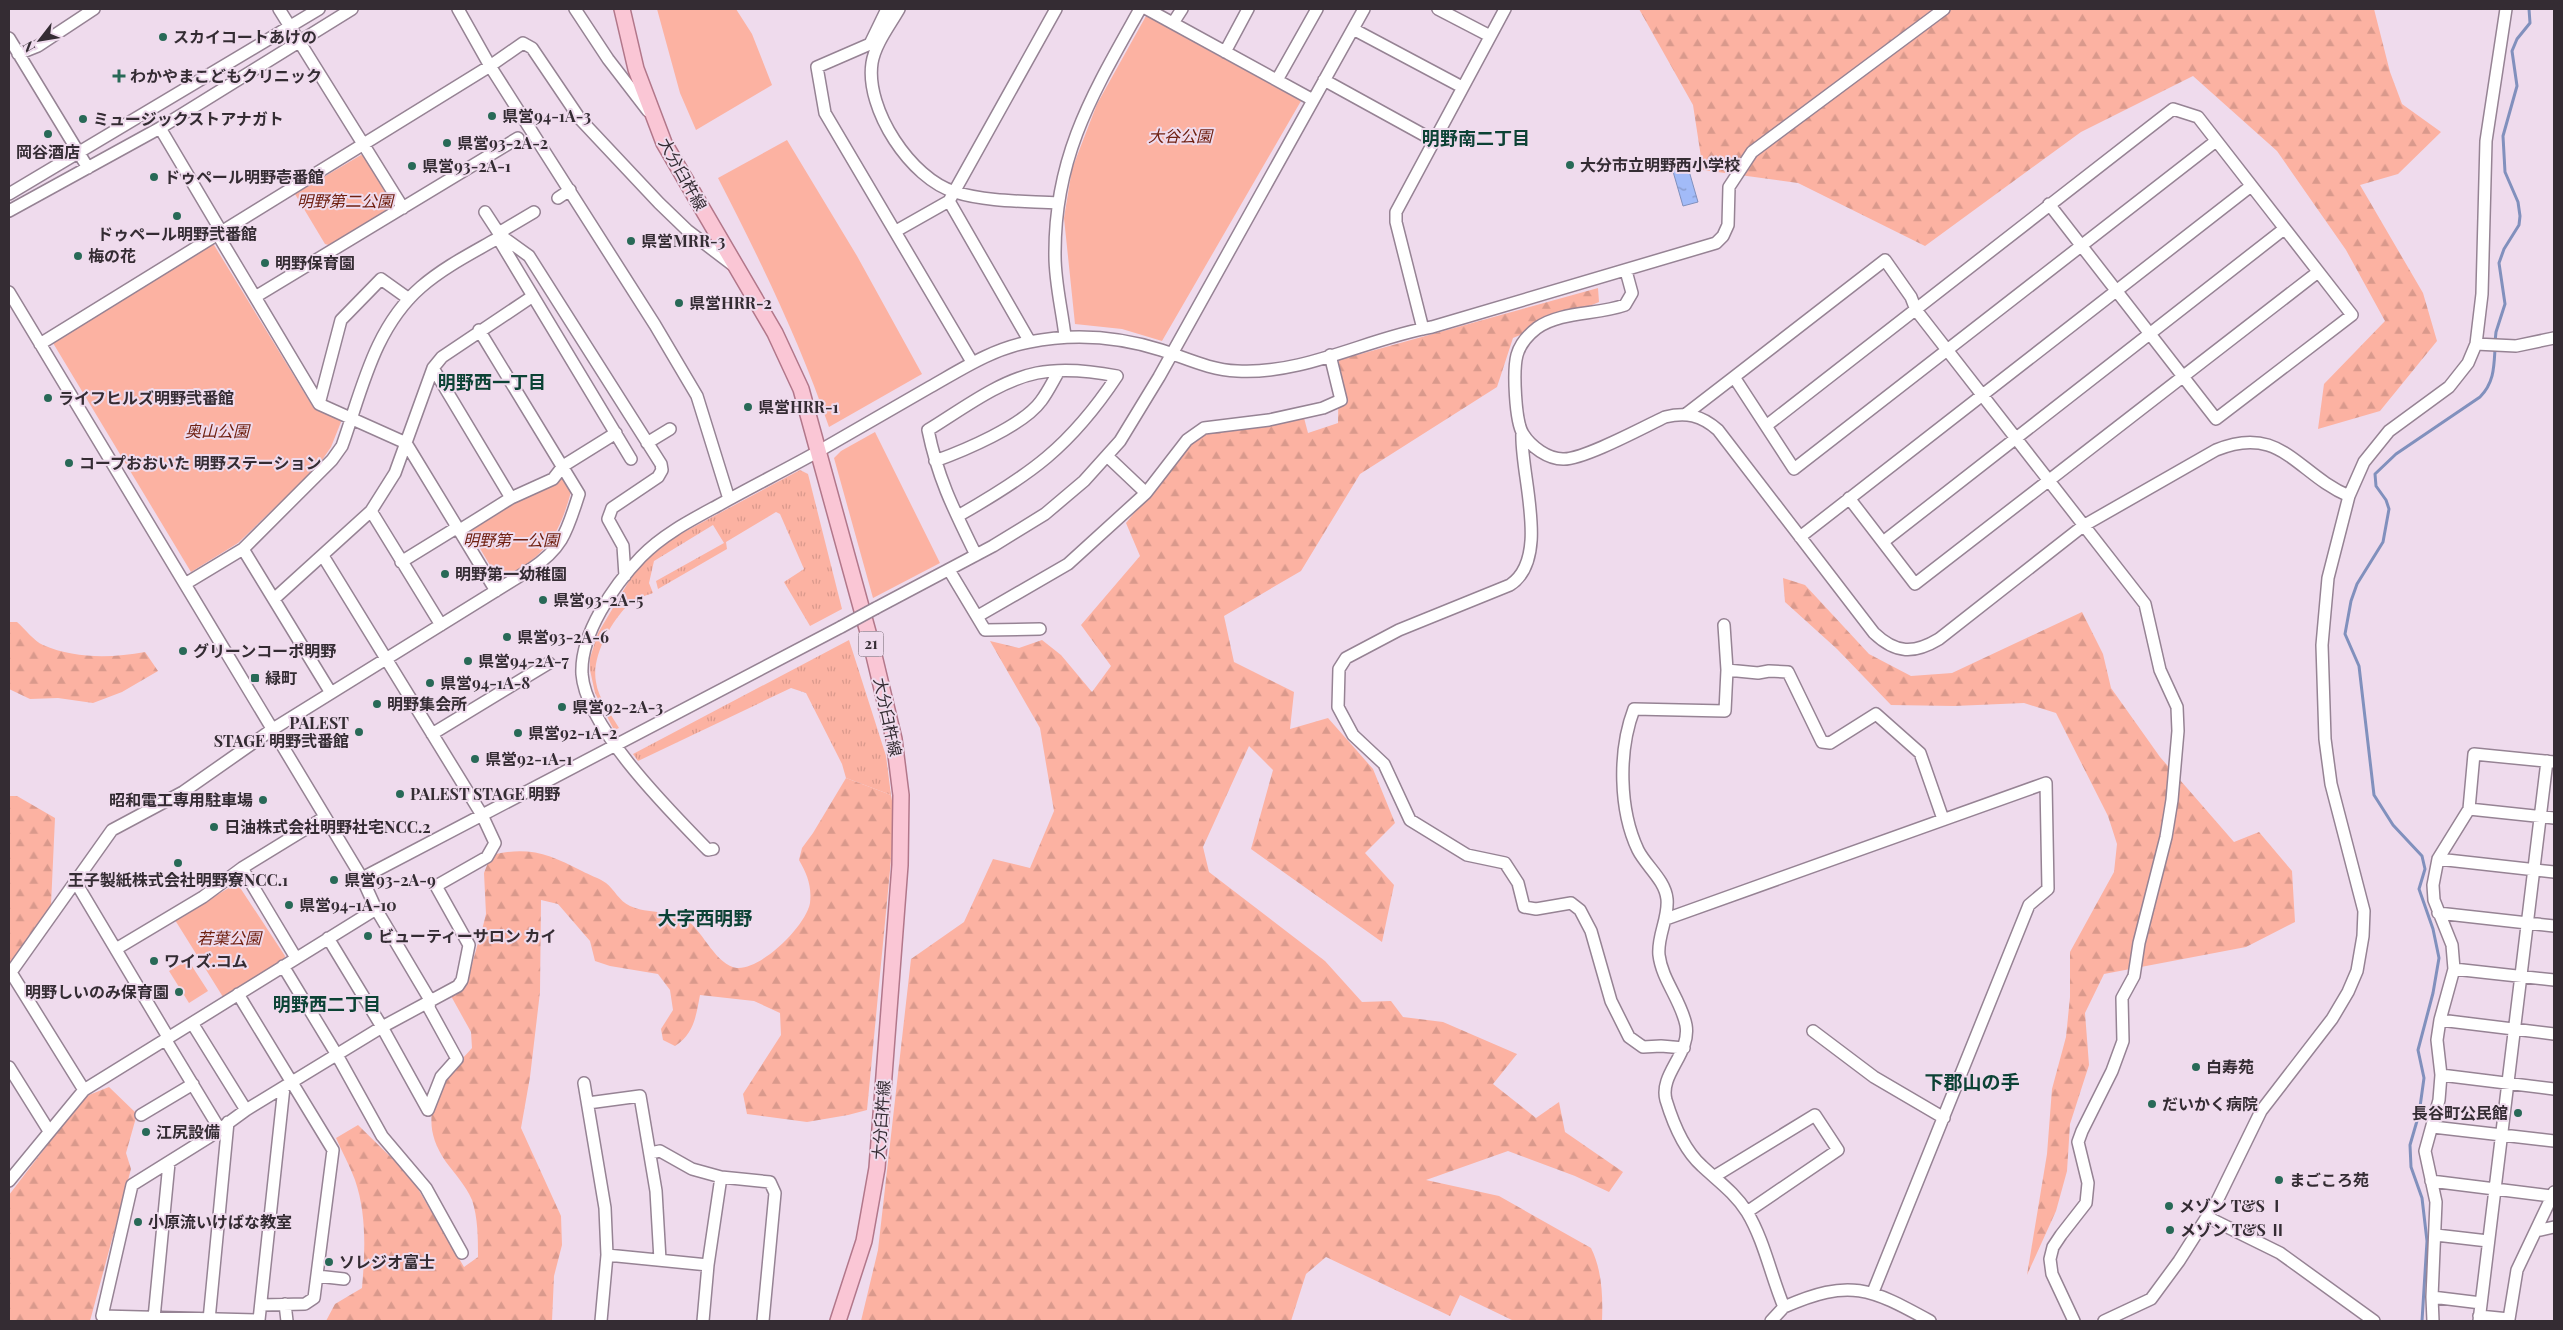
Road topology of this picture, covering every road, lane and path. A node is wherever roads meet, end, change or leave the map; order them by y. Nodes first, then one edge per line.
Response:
1 (94, 9) edge
2 (279, 9) edge
3 (318, 9) edge
4 (352, 9) edge
5 (458, 9) edge
6 (575, 9) edge
7 (622, 9) edge
8 (887, 9) edge
9 (899, 9) edge
10 (1056, 9) edge
11 (1140, 9) edge
12 (1147, 9) edge
13 (1182, 9) edge
14 (1248, 9) edge
15 (1317, 9) edge
16 (1364, 9) edge
17 (1438, 9) edge
18 (1505, 9) edge
19 (1944, 9) edge
20 (2506, 9) edge
21 (1174, 23) junction
22 (289, 26) junction
23 (1353, 28) junction
24 (1490, 36) junction
25 (9, 38) edge
26 (299, 42) junction
27 (873, 46) junction
28 (1225, 52) junction
29 (18, 54) junction
30 (490, 66) junction
31 (1277, 80) junction
32 (1324, 80) junction
33 (1462, 87) junction
34 (1313, 100) junction
35 (652, 115) junction
36 (160, 128) junction
37 (518, 138) dead end
38 (1433, 140) junction
39 (2216, 141) junction
40 (365, 144) junction
41 (78, 152) junction
42 (88, 168) junction
43 (2251, 186) junction
44 (570, 190) junction
45 (9, 194) edge
46 (952, 197) junction
47 (558, 198) dead end
48 (1058, 203) junction
49 (2049, 204) junction
50 (402, 208) junction
51 (9, 211) edge
52 (485, 212) dead end
53 (534, 212) dead end
54 (2284, 229) junction
55 (221, 231) junction
56 (896, 231) junction
57 (499, 236) junction
58 (2082, 246) junction
59 (738, 270) junction
60 (1626, 271) junction
61 (2318, 272) junction
62 (2117, 291) junction
63 (9, 292) edge
64 (533, 296) junction
65 (255, 297) junction
66 (409, 299) junction
67 (1916, 310) junction
68 (1422, 329) junction
69 (479, 330) junction
70 (2150, 334) junction
71 (1065, 336) junction
72 (2554, 338) edge
73 (1030, 342) junction
74 (40, 344) junction
75 (2480, 345) junction
76 (1948, 351) junction
77 (1171, 353) junction
78 (1330, 355) junction
79 (972, 362) junction
80 (433, 368) junction
81 (1059, 371) junction
82 (2183, 376) junction
83 (1734, 377) junction
84 (1983, 395) junction
85 (319, 404) junction
86 (1686, 414) junction
87 (351, 418) junction
88 (1766, 426) junction
89 (670, 429) dead end
90 (616, 433) junction
91 (1522, 433) junction
92 (2017, 438) junction
93 (406, 443) junction
94 (647, 443) junction
95 (818, 451) junction
96 (1107, 456) junction
97 (632, 459) dead end
98 (935, 462) junction
99 (563, 466) junction
100 (2050, 480) junction
101 (1146, 493) junction
102 (2349, 496) junction
103 (511, 498) junction
104 (1849, 498) junction
105 (729, 499) junction
106 (371, 511) junction
107 (958, 516) junction
108 (2084, 526) junction
109 (459, 529) junction
110 (1800, 537) junction
111 (1883, 542) junction
112 (243, 549) junction
113 (976, 555) junction
114 (323, 556) junction
115 (401, 562) junction
116 (949, 570) junction
117 (625, 576) junction
118 (185, 584) junction
119 (496, 591) junction
120 (274, 599) junction
121 (978, 616) junction
122 (441, 625) junction
123 (1724, 625) dead end
124 (1040, 628) dead end
125 (387, 660) junction
126 (549, 663) dead end
127 (1727, 670) junction
128 (331, 693) junction
129 (273, 729) junction
130 (432, 734) junction
131 (614, 746) junction
132 (2550, 762) edge
133 (2470, 809) junction
134 (482, 815) junction
135 (326, 817) junction
136 (2540, 817) junction
137 (2554, 818) edge
138 (1943, 820) junction
139 (713, 849) dead end
140 (2438, 860) junction
141 (242, 868) junction
142 (2533, 870) junction
143 (2554, 872) edge
144 (362, 878) junction
145 (75, 881) junction
146 (376, 908) junction
147 (2438, 912) junction
148 (1666, 919) junction
149 (2527, 923) junction
150 (2554, 926) edge
151 (328, 938) junction
152 (116, 948) junction
153 (296, 958) junction
154 (282, 966) junction
155 (2454, 969) junction
156 (9, 973) edge
157 (2520, 976) junction
158 (2554, 980) edge
159 (238, 994) junction
160 (430, 1000) junction
161 (2440, 1020) junction
162 (192, 1023) junction
163 (382, 1027) junction
164 (2514, 1029) junction
165 (1813, 1031) dead end
166 (2554, 1034) edge
167 (168, 1037) junction
168 (1684, 1048) junction
169 (337, 1055) junction
170 (9, 1067) edge
171 (2441, 1075) junction
172 (584, 1082) dead end
173 (2508, 1083) junction
174 (193, 1084) junction
175 (288, 1085) junction
176 (2554, 1089) edge
177 (84, 1090) junction
178 (588, 1103) junction
179 (246, 1110) junction
180 (141, 1115) dead end
181 (1944, 1118) junction
182 (223, 1125) junction
183 (2433, 1127) junction
184 (49, 1131) junction
185 (2501, 1135) junction
186 (2554, 1141) edge
187 (650, 1153) junction
188 (168, 1163) junction
189 (10, 1175) edge
190 (1715, 1176) junction
191 (721, 1177) junction
192 (2430, 1181) junction
193 (2495, 1189) junction
194 (2553, 1194) edge
195 (1747, 1212) junction
196 (2207, 1217) junction
197 (2554, 1227) edge
198 (2536, 1231) junction
199 (2436, 1235) junction
200 (2488, 1241) junction
201 (462, 1253) dead end
202 (607, 1255) junction
203 (660, 1260) junction
204 (708, 1265) junction
205 (317, 1276) junction
206 (344, 1279) dead end
207 (1873, 1292) junction
208 (2432, 1297) junction
209 (2481, 1303) junction
210 (285, 1304) junction
211 (261, 1305) junction
212 (1784, 1307) junction
213 (2359, 1317) edge
214 (154, 1318) junction
215 (2479, 1319) edge
216 (209, 1320) junction
217 (287, 1321) edge
218 (602, 1321) edge
219 (608, 1321) edge
220 (703, 1321) edge
221 (763, 1321) edge
222 (838, 1321) edge
223 (1771, 1321) edge
224 (1930, 1321) edge
225 (2074, 1321) edge
226 (2104, 1321) edge
227 (2374, 1321) edge
228 (2434, 1321) edge

1 - 29 street
2 - 22 street
3 - 22 street
4 - 26 street
5 - 30 street
6 - 35 street
7 - 35 main road, 大分臼杵線 / 21
8 - 27 street
9 - 27 street
10 - 46 street
11 - 48 street
12 - 21 street
13 - 21 street
14 - 28 street
15 - 31 street
16 - 23 street
17 - 24 street
18 - 24 street
19 - 60 street
20 - 75 street
21 - 28 street
22 - 26 street
22 - 41 street
23 - 32 street
23 - 33 street
24 - 33 street
25 - 29 street
26 - 36 street
26 - 40 street
27 - 46 street
27 - 56 street
28 - 31 street
29 - 41 street
30 - 40 street
30 - 44 street
30 - 59 street
31 - 34 street
32 - 34 street
32 - 38 street
33 - 38 street
34 - 77 street
35 - 59 main road, 大分臼杵線 / 21
36 - 42 street
36 - 55 street
37 - 50 street
38 - 68 street
39 - 43 street
39 - 49 street
39 - 58 street
40 - 50 street
40 - 55 street
41 - 42 street
41 - 45 street
42 - 51 street
43 - 54 street
43 - 62 street
44 - 47 street
44 - 105 street
46 - 48 street
46 - 56 street
46 - 73 street
48 - 71 street
49 - 58 street
49 - 67 street
50 - 65 street
52 - 57 street
53 - 57 street
54 - 61 street
54 - 70 street
55 - 65 street
55 - 74 street
56 - 79 street
57 - 64 street
57 - 66 street
57 - 94 street
58 - 62 street
58 - 76 street
59 - 95 main road, 大分臼杵線 / 21
60 - 68 street
60 - 91 street
61 - 82 street
61 - 82 street
62 - 70 street
62 - 84 street
63 - 74 street
64 - 69 street
64 - 90 street
65 - 85 street
66 - 85 street
66 - 87 street
67 - 76 street
67 - 83 street
67 - 88 street
68 - 78 street
69 - 80 street
69 - 99 street
70 - 82 street
70 - 92 street
71 - 73 street
71 - 77 street
72 - 75 street
73 - 79 street
74 - 118 street
75 - 102 street
76 - 84 street
76 - 88 street
77 - 78 street
77 - 96 street
78 - 101 street
79 - 95 street
80 - 93 street
80 - 103 street
81 - 98 street
81 - 98 street
81 - 107 street
82 - 100 street
83 - 86 street
83 - 88 street
84 - 92 street
84 - 104 street
85 - 87 street
86 - 91 street
86 - 110 street
87 - 93 street
87 - 112 street
89 - 94 street
90 - 97 street
90 - 99 street
91 - 168 street
92 - 100 street
92 - 111 street
93 - 106 street
93 - 109 street
94 - 117 street
95 - 105 street
95 - 222 main road, 大分臼杵線 / 21
96 - 101 street
96 - 113 street
98 - 107 street
99 - 103 street
99 - 119 street
100 - 108 street
100 - 111 street
101 - 121 street
102 - 108 street
102 - 196 street
103 - 109 street
104 - 110 street
104 - 111 street
105 - 117 street
106 - 114 street
106 - 115 street
107 - 113 street
108 - 110 street
108 - 225 street
109 - 115 street
109 - 119 street
112 - 118 street
112 - 120 street
113 - 116 street
114 - 120 street
114 - 125 street
115 - 122 street
116 - 121 street
116 - 131 street, bridge
117 - 131 street
118 - 129 street
119 - 122 street
120 - 128 street
121 - 124 street
122 - 125 street
123 - 127 street
125 - 128 street
125 - 130 street
126 - 130 street
127 - 138 street
127 - 148 street
128 - 129 street
129 - 135 street
129 - 145 street
130 - 134 street
131 - 134 street
131 - 139 street
132 - 133 street
132 - 136 street
133 - 136 street
133 - 140 street
134 - 144 street
134 - 160 street
135 - 141 street
135 - 144 street
136 - 137 street
136 - 142 street
138 - 148 street
138 - 181 street
140 - 142 street
140 - 147 street
141 - 152 street
141 - 153 street
142 - 143 street
142 - 149 street
144 - 146 street
145 - 152 street
145 - 156 street
146 - 151 street
146 - 160 street
147 - 149 street
147 - 155 street
148 - 168 street
149 - 150 street
149 - 157 street
151 - 153 street
151 - 163 street
152 - 167 street
153 - 154 street
154 - 159 street
154 - 169 street
155 - 157 street
155 - 161 street
156 - 177 street
157 - 158 street
157 - 164 street
159 - 162 street
159 - 175 street
160 - 163 street
160 - 163 street
161 - 164 street
161 - 171 street
162 - 167 street
162 - 179 street
163 - 169 street
164 - 166 street
164 - 173 street
165 - 181 street
167 - 174 street
167 - 177 street
168 - 190 street
169 - 175 street
169 - 201 street
170 - 184 street
171 - 173 street
171 - 183 street
172 - 178 street
173 - 176 street
173 - 185 street
174 - 180 street
174 - 182 street
175 - 179 street
175 - 205 street
175 - 211 street
177 - 184 street
178 - 187 street
178 - 202 street
179 - 182 street
181 - 207 street
182 - 188 street
182 - 216 street
183 - 185 street
183 - 192 street
184 - 189 street
185 - 186 street
185 - 193 street
187 - 191 street
187 - 203 street
188 - 214 street
188 - 214 street
190 - 195 street
190 - 195 street
191 - 204 street
191 - 221 street
192 - 193 street
192 - 199 street
193 - 194 street
193 - 200 street
194 - 198 street
195 - 212 street
196 - 213 street
196 - 226 street
197 - 198 street
198 - 215 street
199 - 200 street
199 - 208 street
200 - 209 street
202 - 203 street
202 - 218 street
203 - 204 street
204 - 220 street
205 - 206 street
205 - 210 street
207 - 212 street
207 - 224 street
208 - 209 street
208 - 228 street
209 - 215 street
210 - 211 street
210 - 217 street
211 - 216 street
212 - 223 street
213 - 227 street
214 - 216 street
218 - 219 street

